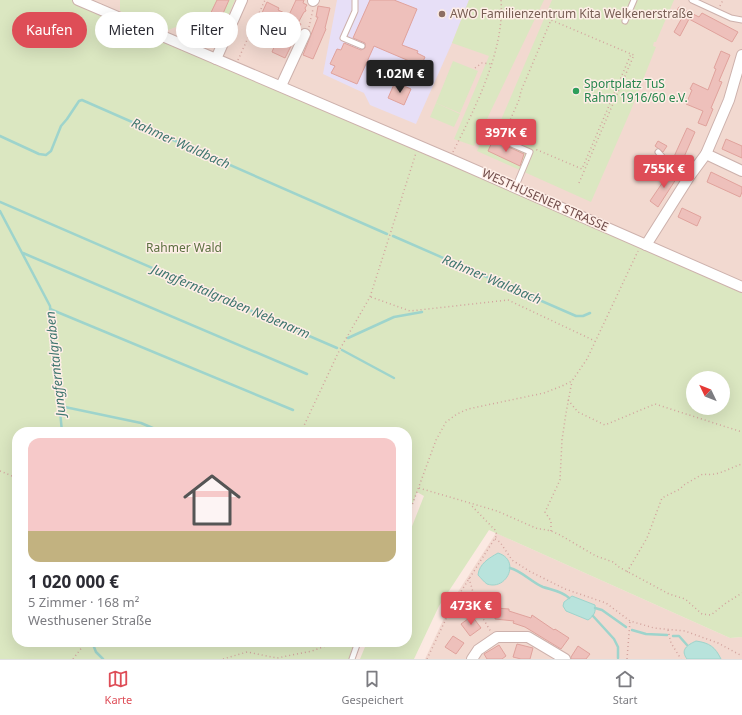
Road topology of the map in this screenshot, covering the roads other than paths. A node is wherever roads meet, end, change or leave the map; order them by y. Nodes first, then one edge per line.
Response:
1 (78, 0) edge
2 (242, 0) edge
3 (355, 0) edge
4 (634, 0) edge
5 (692, 0) edge
6 (742, 20) edge
7 (625, 21) dead end
8 (305, 34) road end
9 (362, 46) dead end
10 (742, 55) edge
11 (216, 59) junction
12 (281, 86) junction
13 (502, 140) road end
14 (658, 152) dead end
15 (706, 154) junction
16 (742, 171) edge
17 (689, 177) junction
18 (515, 188) junction
19 (646, 244) junction
20 (742, 288) edge
21 (356, 647) edge
22 (352, 659) edge
23 (472, 659) edge
24 (565, 659) edge

1 - 11 street, WESTHUSENER STRASSE
2 - 11 street
3 - 9 lane
4 - 7 lane
5 - 6 lane
8 - 12 street
10 - 15 street
11 - 12 street, WESTHUSENER STRASSE
12 - 18 street, WESTHUSENER STRASSE
13 - 18 lane
14 - 17 lane
15 - 16 street
15 - 17 street
17 - 19 street
18 - 19 street, WESTHUSENER STRASSE
19 - 20 street, WESTHUSENER STRASSE
21 - 22 lane
23 - 24 street

